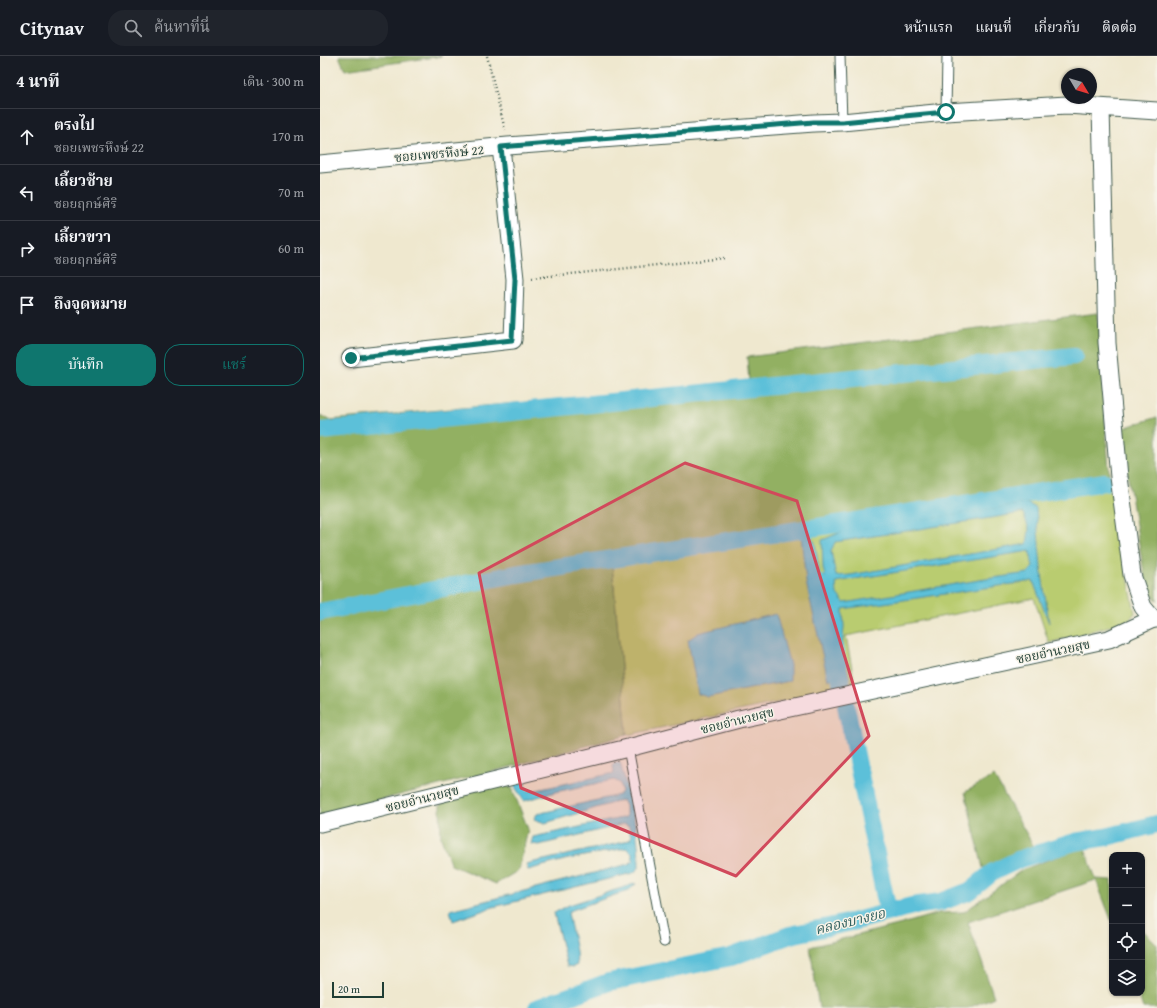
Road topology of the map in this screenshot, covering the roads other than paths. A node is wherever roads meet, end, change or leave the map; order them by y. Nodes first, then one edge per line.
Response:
1 (840, 56) edge
2 (947, 56) edge
3 (1101, 108) junction
4 (1157, 111) edge
5 (946, 112) junction
6 (842, 122) junction
7 (504, 147) junction
8 (320, 164) edge
9 (351, 358) dead end
10 (1155, 619) edge
11 (628, 748) junction
12 (320, 823) edge
13 (664, 942) dead end

1 - 6 lane
2 - 5 lane
3 - 4 street, ซอยเพชรหึงษ์ 22
3 - 5 street, ซอยเพชรหึงษ์ 22
3 - 10 street
5 - 6 street, ซอยเพชรหึงษ์ 22
6 - 7 street, ซอยเพชรหึงษ์ 22
7 - 8 street, ซอยเพชรหึงษ์ 22
7 - 9 street
10 - 11 street, ซอยอำนวยสุข
11 - 12 street, ซอยอำนวยสุข
11 - 13 lane

